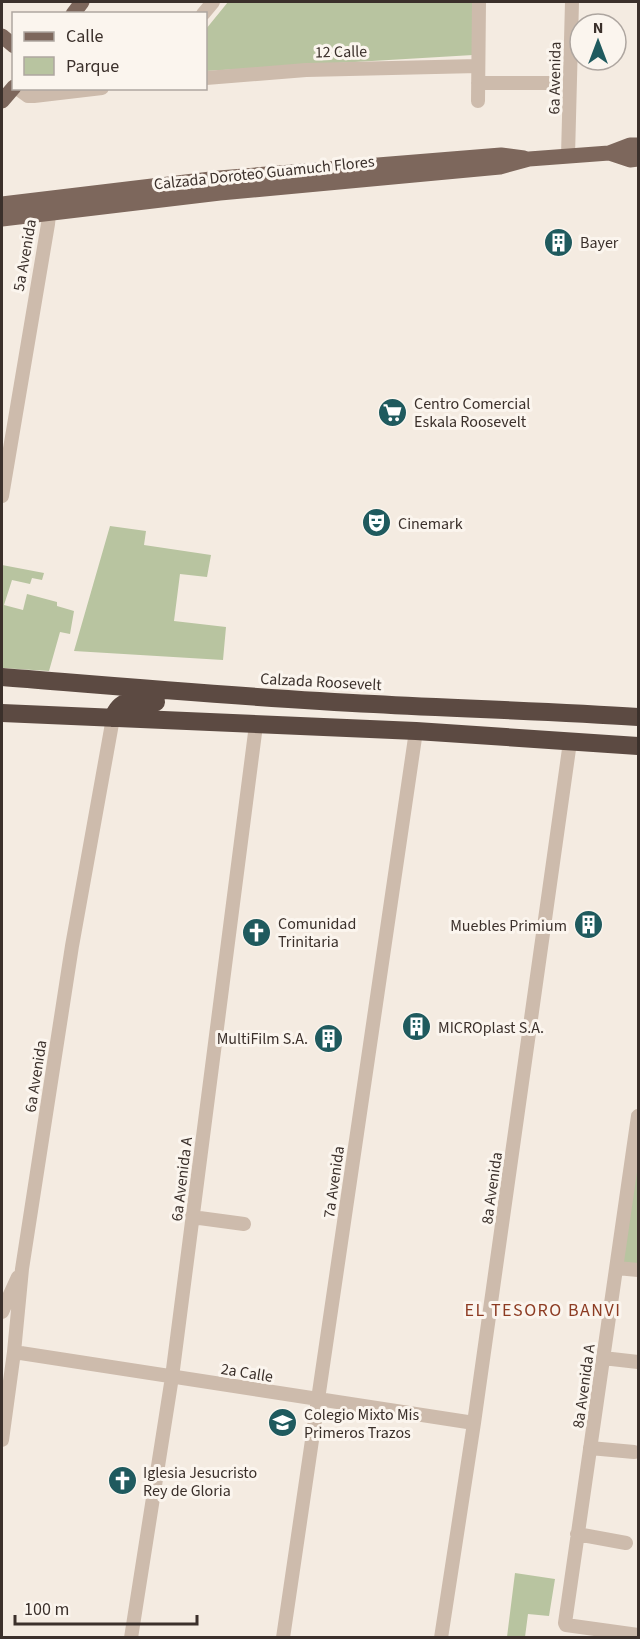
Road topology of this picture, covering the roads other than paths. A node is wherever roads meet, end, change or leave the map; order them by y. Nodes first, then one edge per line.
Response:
1 (479, 2) edge
2 (572, 2) edge
3 (478, 66) junction
4 (207, 78) edge
5 (478, 83) junction
6 (553, 83) dead end
7 (13, 90) edge
8 (18, 90) edge
9 (85, 90) edge
10 (2, 101) edge
11 (478, 101) dead end
12 (639, 144) edge
13 (609, 153) junction
14 (568, 156) junction
15 (639, 159) edge
16 (2, 204) edge
17 (50, 206) junction
18 (2, 219) edge
19 (2, 496) edge
20 (2, 677) edge
21 (220, 695) junction
22 (2, 712) edge
23 (639, 717) edge
24 (113, 718) junction
25 (256, 725) junction
26 (416, 731) junction
27 (639, 735) edge
28 (570, 742) junction
29 (604, 744) junction
30 (639, 746) edge
31 (639, 1116) edge
32 (192, 1217) junction
33 (244, 1224) dead end
34 (617, 1268) junction
35 (22, 1269) junction
36 (639, 1270) edge
37 (2, 1312) edge
38 (14, 1352) junction
39 (603, 1358) junction
40 (639, 1362) edge
41 (172, 1377) junction
42 (318, 1400) junction
43 (474, 1423) junction
44 (2, 1440) edge
45 (590, 1448) junction
46 (634, 1452) dead end
47 (577, 1534) junction
48 (626, 1543) dead end
49 (639, 1635) edge
50 (130, 1638) edge
51 (283, 1638) edge
52 (441, 1638) edge

1 - 3 street
2 - 14 street, 6a Avenida
3 - 4 street, 12 Calle
3 - 5 street
5 - 6 street
5 - 11 street
7 - 10 main road
8 - 9 street
12 - 13 main road, Calzada Doroteo Guamuch Flores
13 - 14 main road, Calzada Doroteo Guamuch Flores
13 - 15 main road, Calzada Doroteo Guamuch Flores
14 - 17 main road, Calzada Doroteo Guamuch Flores
16 - 17 main road, Calzada Doroteo Guamuch Flores
17 - 18 main road, Calzada Doroteo Guamuch Flores
17 - 19 street, 5a Avenida
20 - 21 highway, Calzada Roosevelt
21 - 23 highway, Calzada Roosevelt
21 - 24 highway
22 - 24 highway
24 - 25 highway
24 - 35 street, 6a Avenida
25 - 26 highway
25 - 32 street, 6a Avenida A
26 - 28 highway
26 - 42 street, 7a Avenida
27 - 29 highway
28 - 29 highway
28 - 43 street, 8a Avenida
29 - 30 highway
31 - 34 street, 8a Avenida A
32 - 33 street
32 - 41 street, 6a Avenida A
34 - 36 street
34 - 39 street, 8a Avenida A
35 - 37 street
35 - 38 street, 6a Avenida
38 - 41 street, 2a Calle
38 - 44 street, 6a Avenida
39 - 40 street
39 - 45 street, 8a Avenida A
41 - 42 street, 2a Calle
41 - 50 street, 6a Avenida A
42 - 43 street, 2a Calle
42 - 51 street, 7a Avenida
43 - 52 street, 8a Avenida
45 - 46 street
45 - 47 street, 8a Avenida A
47 - 48 street
47 - 49 street, 8a Avenida A

